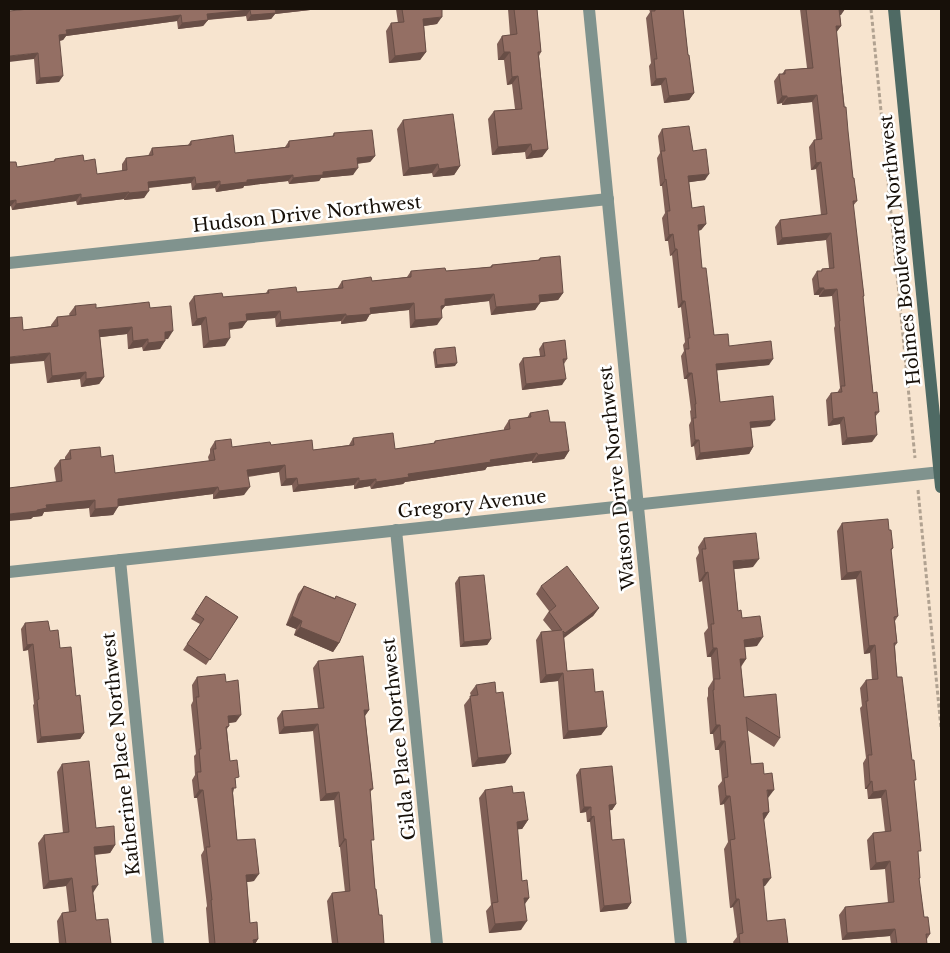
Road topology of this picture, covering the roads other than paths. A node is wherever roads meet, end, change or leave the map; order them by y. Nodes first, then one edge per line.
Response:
1 (589, 9) edge
2 (894, 9) edge
3 (608, 199) junction
4 (9, 263) edge
5 (941, 472) edge
6 (941, 487) edge
7 (638, 504) junction
8 (396, 530) junction
9 (120, 560) junction
10 (9, 572) edge
11 (158, 944) edge
12 (437, 944) edge
13 (681, 944) edge

1 - 3 street, Watson Drive Northwest
2 - 5 street, Holmes Boulevard Northwest
3 - 4 street, Hudson Drive Northwest
3 - 7 street, Watson Drive Northwest
5 - 6 street, Holmes Boulevard Northwest
5 - 7 street, Gregory Avenue
7 - 8 street, Gregory Avenue
7 - 13 street, Watson Drive Northwest
8 - 9 street, Gregory Avenue
8 - 12 street, Gilda Place Northwest
9 - 10 street, Gregory Avenue
9 - 11 street, Katherine Place Northwest

